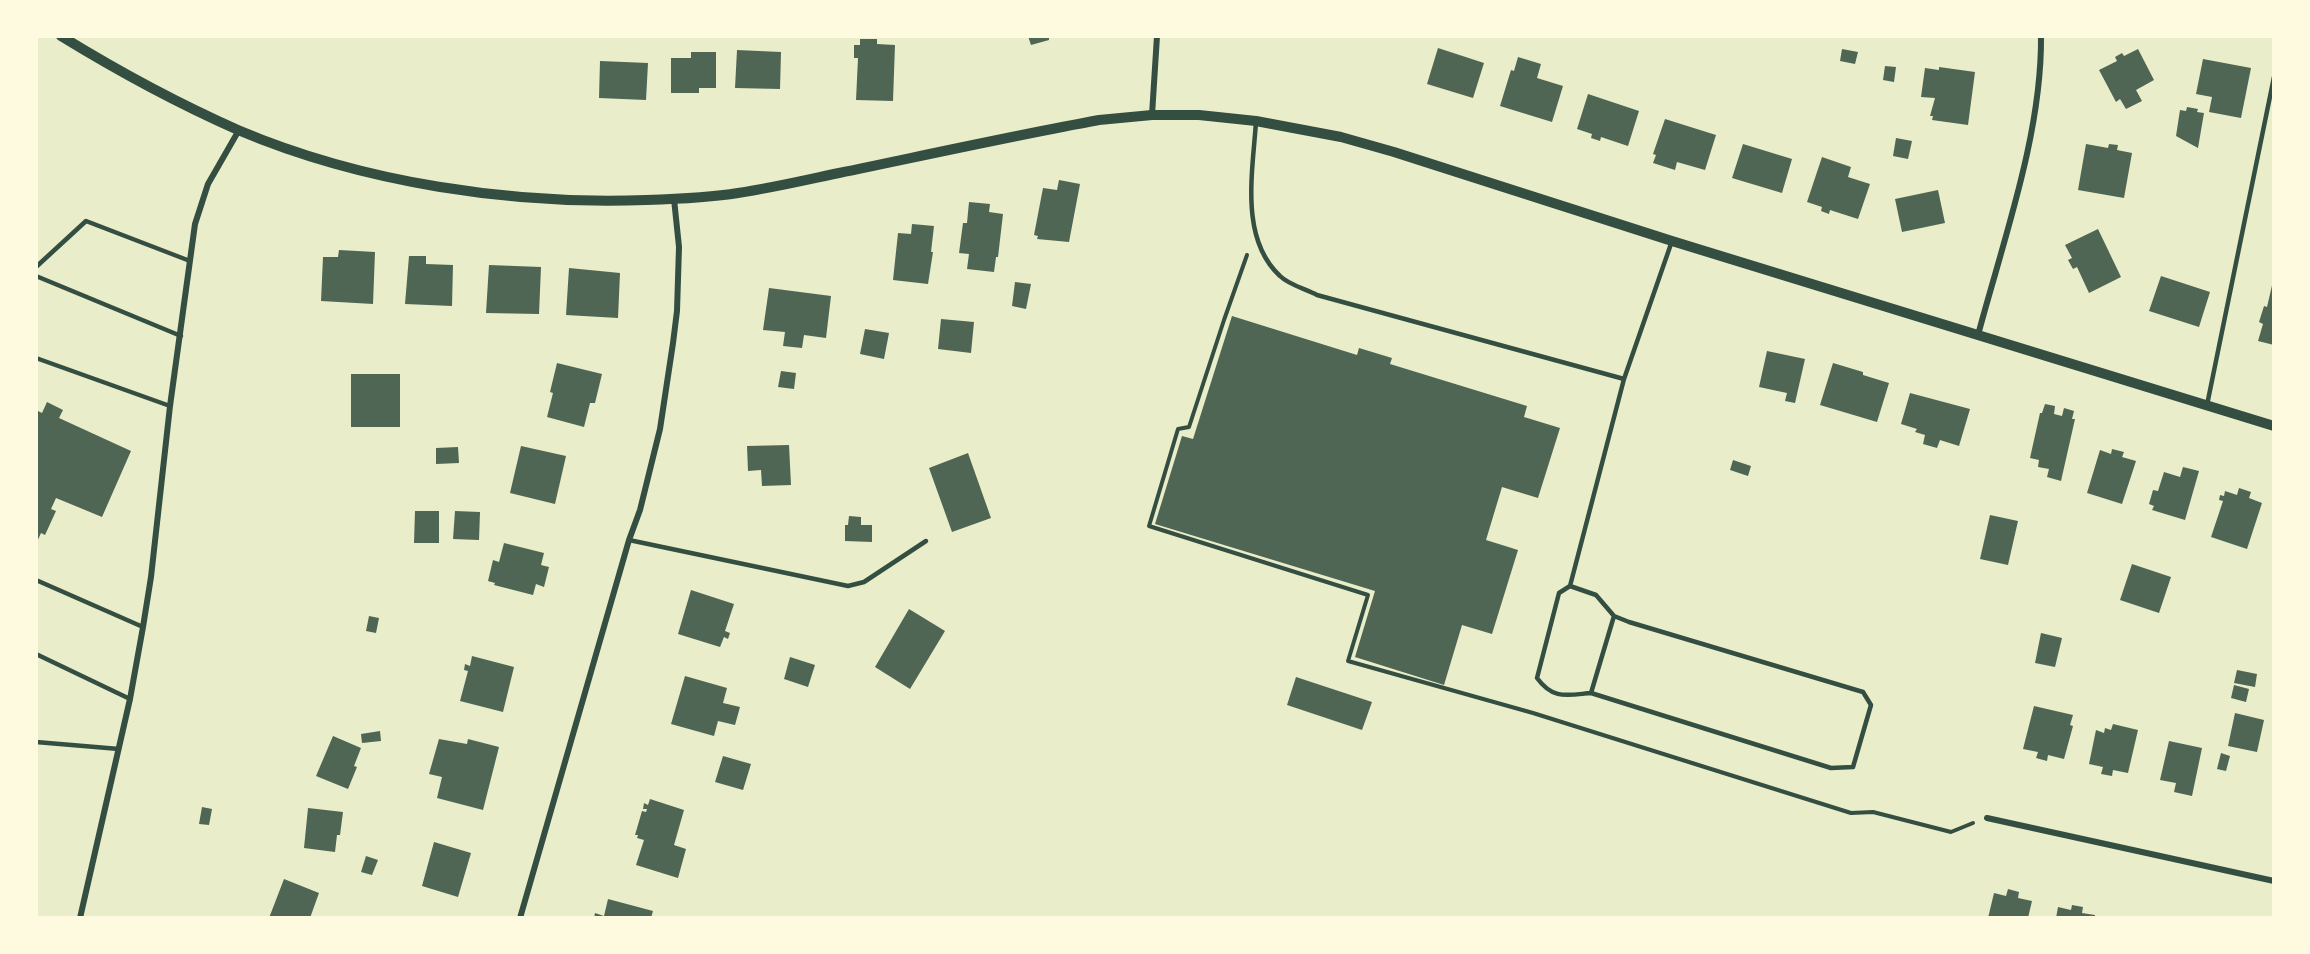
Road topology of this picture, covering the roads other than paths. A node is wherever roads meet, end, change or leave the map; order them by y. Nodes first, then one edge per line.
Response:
1 (61, 36) edge
2 (1157, 36) edge
3 (2041, 36) edge
4 (2274, 77) edge
5 (1152, 115) junction
6 (1256, 121) junction
7 (239, 130) junction
8 (674, 199) junction
9 (1672, 241) junction
10 (190, 261) junction
11 (36, 267) edge
12 (36, 276) edge
13 (1978, 335) junction
14 (181, 336) junction
15 (36, 358) edge
16 (1624, 379) junction
17 (2207, 405) junction
18 (170, 406) junction
19 (2274, 426) edge
20 (629, 540) junction
21 (926, 541) dead end
22 (36, 580) edge
23 (1570, 586) junction
24 (1614, 616) junction
25 (143, 627) junction
26 (36, 654) edge
27 (1591, 693) junction
28 (130, 699) junction
29 (36, 742) edge
30 (119, 748) junction
31 (1987, 818) road end
32 (2274, 881) edge
33 (81, 918) edge
34 (520, 918) edge

1 - 7 street
2 - 5 street
3 - 13 street
4 - 17 lane
5 - 6 street
5 - 8 street
6 - 9 street
6 - 16 lane
7 - 8 street
7 - 10 street
8 - 20 street
9 - 13 street
9 - 16 lane
10 - 11 lane
10 - 14 street
12 - 14 lane
13 - 17 street
14 - 18 street
15 - 18 lane
16 - 23 lane
17 - 19 street
18 - 25 street
20 - 21 lane
20 - 34 street
22 - 25 lane
23 - 24 lane
23 - 27 lane
24 - 27 lane
24 - 27 lane
25 - 28 street
26 - 28 lane
28 - 30 street
29 - 30 lane
30 - 33 street
31 - 32 street

